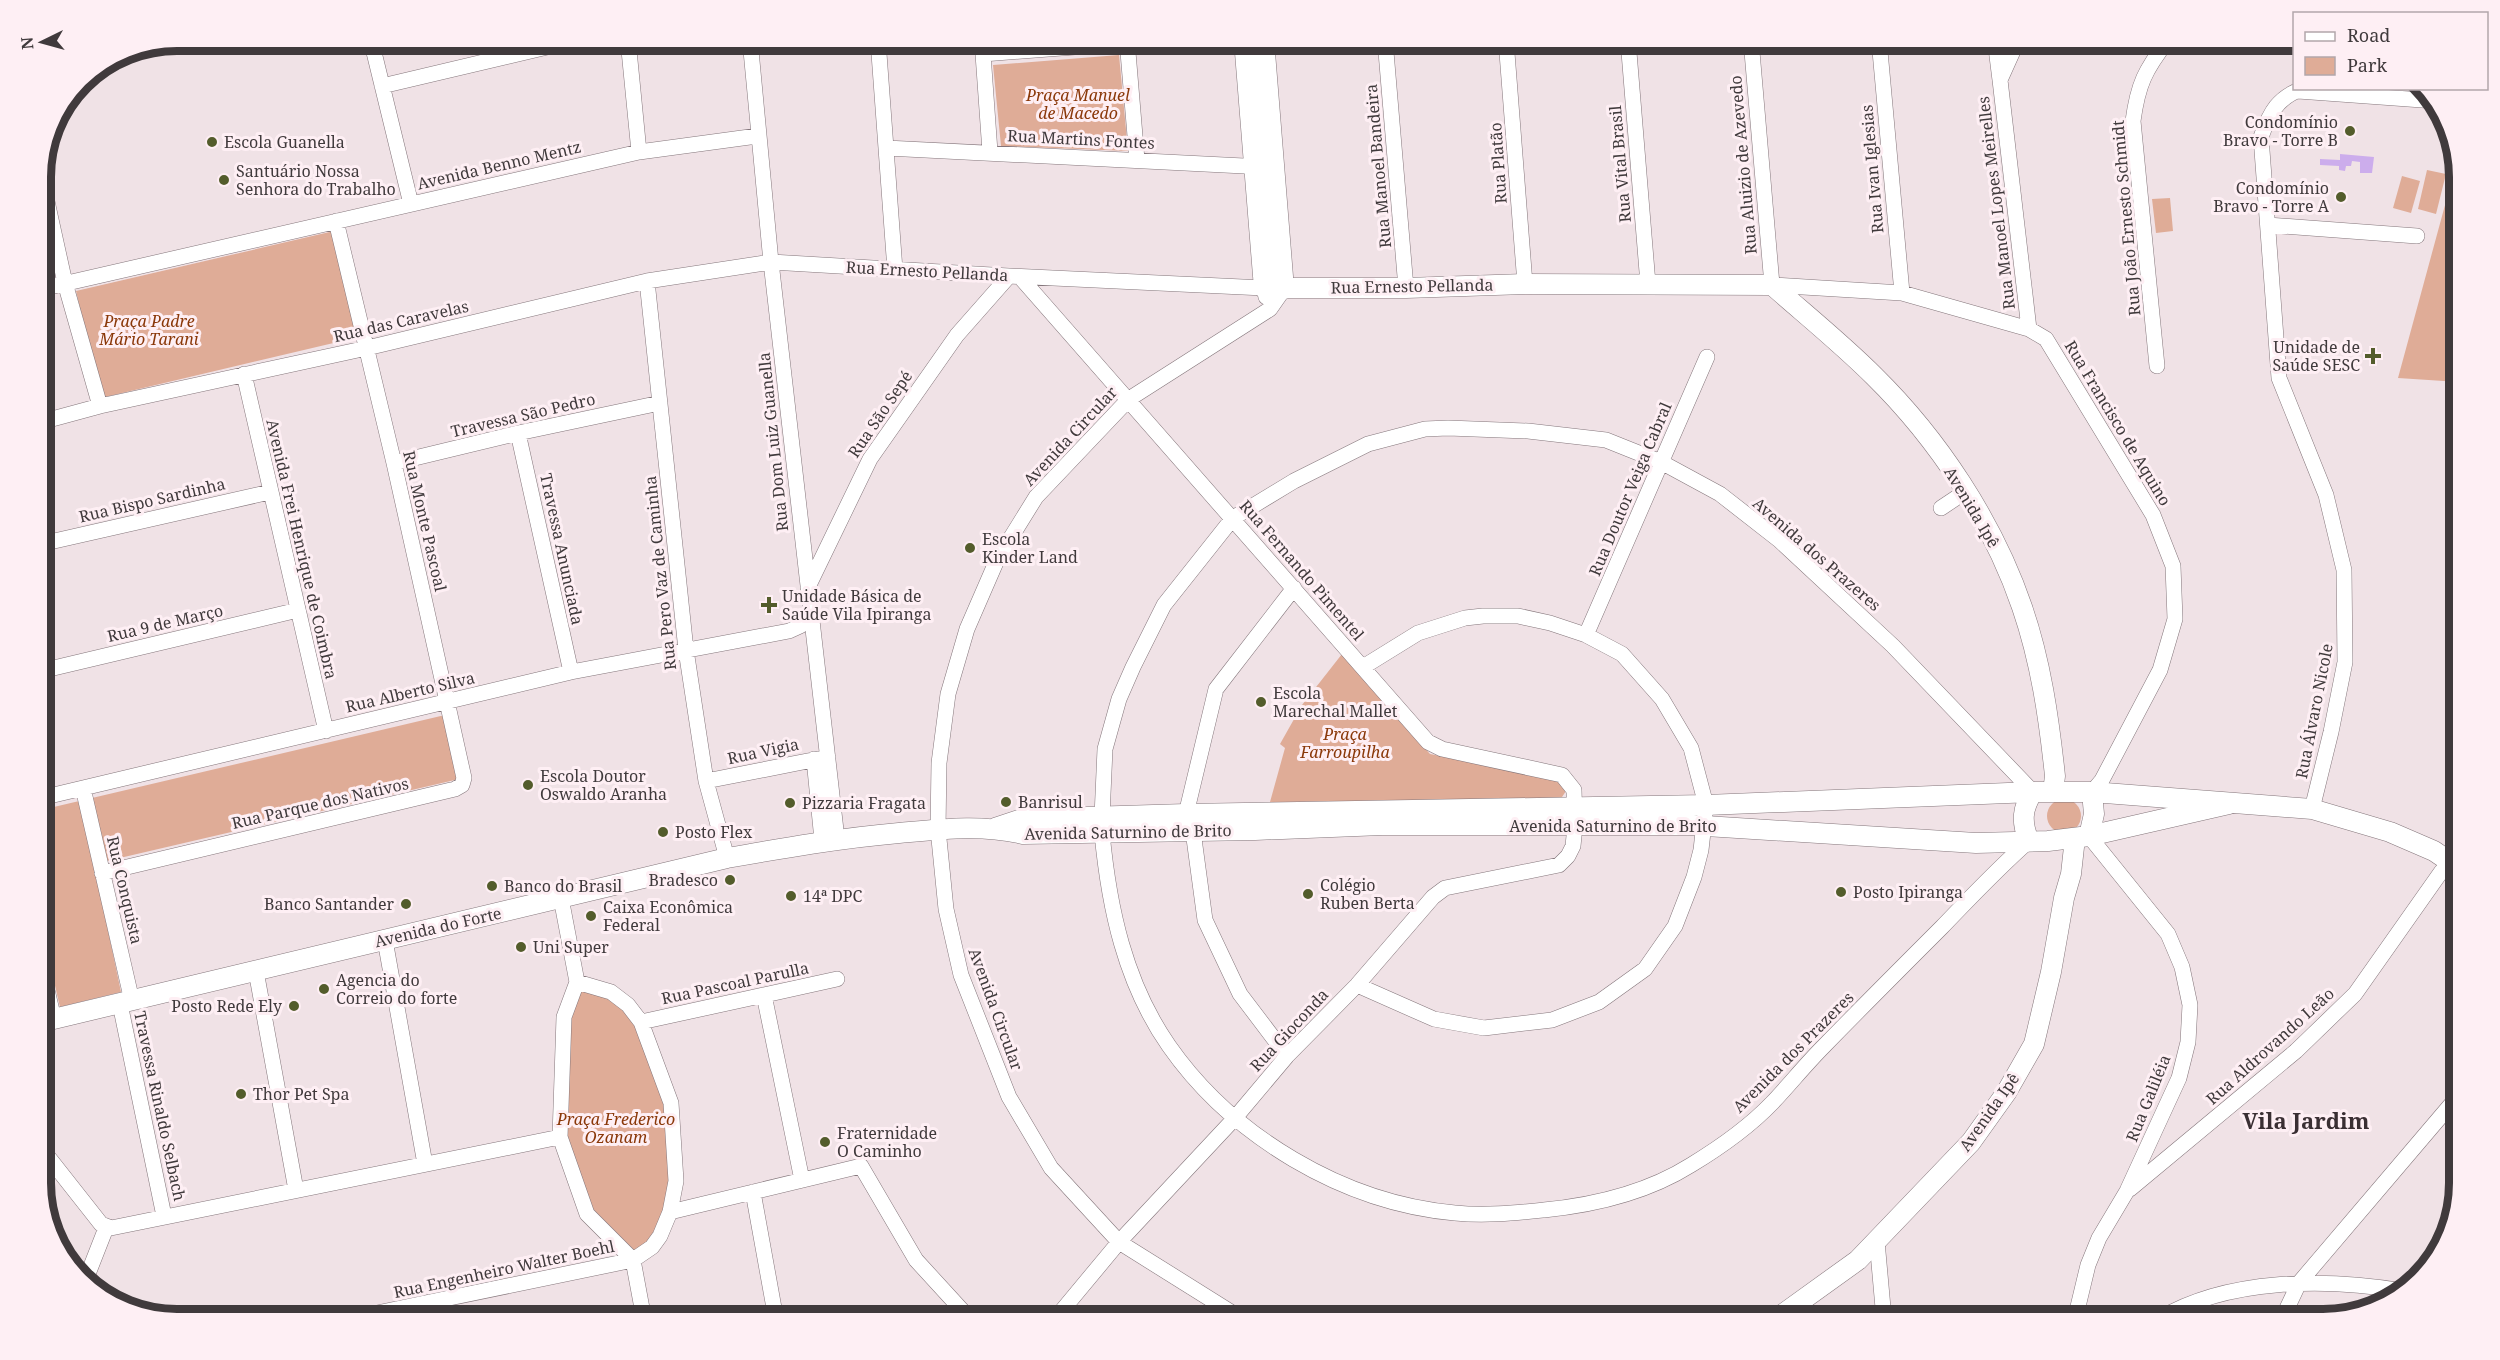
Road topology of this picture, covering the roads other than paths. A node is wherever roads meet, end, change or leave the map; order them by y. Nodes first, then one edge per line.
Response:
1 (374, 51) edge
2 (530, 51) edge
3 (629, 51) edge
4 (751, 51) edge
5 (879, 51) edge
6 (982, 51) edge
7 (1128, 51) edge
8 (1245, 51) edge
9 (1265, 51) edge
10 (1386, 51) edge
11 (1507, 51) edge
12 (1629, 51) edge
13 (1752, 51) edge
14 (1879, 51) edge
15 (1996, 51) edge
16 (2013, 51) edge
17 (2159, 51) edge
18 (2000, 80) junction
19 (382, 86) junction
20 (2301, 90) edge
21 (2423, 100) edge
22 (757, 136) junction
23 (886, 148) junction
24 (639, 152) junction
25 (990, 152) junction
26 (1137, 160) junction
27 (1254, 167) junction
28 (1274, 168) junction
29 (411, 204) junction
30 (51, 221) edge
31 (336, 221) junction
32 (2268, 225) junction
33 (2417, 236) dead end
34 (771, 262) junction
35 (895, 270) junction
36 (1014, 277) junction
37 (646, 280) junction
38 (64, 283) junction
39 (1525, 284) junction
40 (1648, 284) junction
41 (1772, 285) junction
42 (51, 286) edge
43 (1264, 288) junction
44 (1406, 288) junction
45 (1284, 289) junction
46 (1902, 293) junction
47 (1270, 309) junction
48 (2029, 329) junction
49 (2046, 339) joint
50 (367, 348) junction
51 (1707, 357) dead end
52 (2157, 366) dead end
53 (244, 374) junction
54 (1129, 399) junction
55 (660, 403) junction
56 (100, 406) junction
57 (51, 419) edge
58 (518, 433) junction
59 (1661, 462) junction
60 (394, 463) junction
61 (270, 492) junction
62 (1965, 492) junction
63 (1941, 508) dead end
64 (1233, 518) junction
65 (51, 542) edge
66 (807, 588) junction
67 (1294, 588) junction
68 (298, 610) junction
69 (810, 611) junction
70 (789, 631) junction
71 (1586, 635) junction
72 (814, 641) junction
73 (686, 650) junction
74 (1363, 667) junction
75 (51, 669) edge
76 (571, 672) junction
77 (447, 702) junction
78 (326, 731) junction
79 (821, 758) junction
80 (706, 781) junction
81 (83, 788) junction
82 (2043, 792) junction
83 (2092, 792) junction
84 (51, 796) edge
85 (2229, 804) junction
86 (1706, 805) junction
87 (2312, 809) junction
88 (1574, 816) junction
89 (1102, 825) junction
90 (1187, 825) junction
91 (1705, 826) junction
92 (938, 829) junction
93 (2082, 837) junction
94 (829, 840) junction
95 (2038, 841) junction
96 (2449, 857) edge
97 (727, 858) junction
98 (2449, 866) edge
99 (102, 873) junction
100 (561, 898) junction
101 (2064, 898) junction
102 (385, 940) junction
103 (256, 971) junction
104 (837, 979) dead end
105 (577, 982) junction
106 (1357, 985) junction
107 (764, 995) junction
108 (126, 1002) junction
109 (51, 1019) edge
110 (641, 1022) junction
111 (1287, 1056) junction
112 (2449, 1108) edge
113 (1234, 1119) junction
114 (560, 1137) junction
115 (51, 1160) edge
116 (424, 1164) junction
117 (802, 1180) junction
118 (296, 1190) junction
119 (2127, 1191) junction
120 (753, 1192) junction
121 (670, 1212) junction
122 (164, 1216) junction
123 (106, 1228) junction
124 (1877, 1241) junction
125 (1119, 1242) junction
126 (633, 1260) junction
127 (89, 1273) edge
128 (2299, 1283) junction
129 (2388, 1291) edge
130 (1803, 1301) junction
131 (400, 1309) edge
132 (642, 1309) edge
133 (774, 1309) edge
134 (960, 1309) edge
135 (1064, 1309) edge
136 (1225, 1309) edge
137 (1787, 1309) edge
138 (1792, 1309) edge
139 (1883, 1309) edge
140 (2078, 1309) edge
141 (2181, 1309) edge
142 (2287, 1309) edge

1 - 19 street
2 - 19 street
3 - 24 street
4 - 22 street, Rua Dom Luiz Guanella
5 - 23 street
6 - 25 street
7 - 26 street
8 - 27 main road
9 - 28 main road
10 - 44 street, Rua Manoel Bandeira
11 - 39 street, Rua Platão
12 - 40 street, Rua Vital Brasil
13 - 41 street, Rua Aluizio de Azevedo
14 - 46 street, Rua Ivan Iglesias
15 - 18 street
16 - 18 street, Rua Manoel Lopes Meirelles
17 - 52 street, Rua João Ernesto Schmidt
18 - 48 street, Rua Manoel Lopes Meirelles
19 - 29 street
20 - 21 street
20 - 32 street, Rua Álvaro Nicole
22 - 24 street, Avenida Benno Mentz
22 - 34 street, Rua Dom Luiz Guanella
23 - 25 street, Rua Martins Fontes
23 - 35 street
24 - 29 street, Avenida Benno Mentz
25 - 26 street, Rua Martins Fontes
26 - 27 street, Rua Martins Fontes
27 - 28 street, Rua Martins Fontes
27 - 43 main road
28 - 45 main road
29 - 31 street, Avenida Benno Mentz
30 - 38 street
31 - 38 street, Avenida Benno Mentz
31 - 50 street
32 - 33 street
32 - 87 street, Rua Álvaro Nicole
34 - 35 street, Rua Ernesto Pellanda
34 - 37 street, Rua das Caravelas
34 - 66 street, Rua Dom Luiz Guanella
35 - 36 street, Rua Ernesto Pellanda
36 - 43 street, Rua Ernesto Pellanda
36 - 54 street, Rua Fernando Pimentel
36 - 66 street, Rua São Sepé
37 - 50 street, Rua das Caravelas
37 - 55 street, Rua Pero Vaz de Caminha
38 - 42 street, Avenida Benno Mentz
38 - 56 street
39 - 40 main road, Rua Ernesto Pellanda
39 - 44 main road, Rua Ernesto Pellanda
40 - 41 main road, Rua Ernesto Pellanda
41 - 46 street, Rua Ernesto Pellanda
41 - 62 main road, Avenida Ipê
43 - 45 main road, Rua Ernesto Pellanda
43 - 47 street
44 - 45 main road, Rua Ernesto Pellanda
45 - 47 street, Avenida Circular
46 - 48 street, Rua Ernesto Pellanda
47 - 54 street, Avenida Circular
48 - 49 street, Rua Ernesto Pellanda
49 - 83 street, Rua Francisco de Aquino
50 - 53 street, Rua das Caravelas
50 - 60 street, Rua Monte Pascoal
51 - 59 street, Rua Doutor Veiga Cabral
53 - 56 street, Rua das Caravelas
53 - 61 street, Avenida Frei Henrique de Coimbra
54 - 64 street, Rua Fernando Pimentel
54 - 92 street, Avenida Circular
55 - 58 street, Travessa São Pedro
55 - 73 street, Rua Pero Vaz de Caminha
56 - 57 street, Rua das Caravelas
58 - 60 street, Travessa São Pedro
58 - 76 street, Travessa Anunciada
59 - 64 street, Avenida dos Prazeres
59 - 71 street, Rua Doutor Veiga Cabral
59 - 82 street, Avenida dos Prazeres
60 - 77 street, Rua Monte Pascoal
61 - 65 street, Rua Bispo Sardinha
61 - 68 street, Avenida Frei Henrique de Coimbra
62 - 63 street
62 - 82 main road, Avenida Ipê
64 - 67 street, Rua Fernando Pimentel
64 - 89 street, Avenida dos Prazeres
66 - 69 street, Rua Dom Luiz Guanella
67 - 74 street, Rua Fernando Pimentel
67 - 90 street
68 - 75 street, Rua 9 de Março
68 - 78 street, Avenida Frei Henrique de Coimbra
69 - 70 street
69 - 72 street, Rua Dom Luiz Guanella
70 - 72 street
70 - 73 street, Rua Alberto Silva
71 - 74 street
71 - 86 street
72 - 79 street, Rua Dom Luiz Guanella
73 - 76 street, Rua Alberto Silva
73 - 80 street, Rua Pero Vaz de Caminha
74 - 88 street, Rua Fernando Pimentel
76 - 77 street, Rua Alberto Silva
77 - 78 street, Rua Alberto Silva
77 - 99 street, Rua Parque dos Nativos
78 - 81 street, Rua Alberto Silva
79 - 80 street, Rua Vigia
79 - 94 street, Rua Dom Luiz Guanella
80 - 97 street, Rua Pero Vaz de Caminha
81 - 84 street, Rua Alberto Silva
81 - 99 street, Rua Conquista
82 - 83 main road, Avenida Saturnino de Brito
82 - 86 main road, Avenida Saturnino de Brito
82 - 95 main road
83 - 85 main road, Avenida Saturnino de Brito
83 - 93 main road
85 - 87 main road, Avenida Saturnino de Brito
85 - 93 main road, Avenida Saturnino de Brito
86 - 88 main road, Avenida Saturnino de Brito
86 - 91 street
87 - 96 main road, Avenida Saturnino de Brito
88 - 90 main road, Avenida Saturnino de Brito
88 - 91 main road, Avenida Saturnino de Brito
88 - 106 street, Rua Gioconda
89 - 90 main road, Avenida Saturnino de Brito
89 - 92 main road, Avenida Saturnino de Brito
89 - 113 street, Avenida dos Prazeres
90 - 111 street
91 - 95 main road, Avenida Saturnino de Brito
91 - 106 street
92 - 94 main road, Avenida Saturnino de Brito
92 - 125 street, Avenida Circular
93 - 95 main road, Avenida Saturnino de Brito
93 - 101 main road, Avenida Ipê
93 - 119 street, Rua Galiléia
94 - 97 main road, Avenida do Forte
95 - 101 main road, Avenida Ipê
95 - 113 street, Avenida dos Prazeres
97 - 100 main road, Avenida do Forte
98 - 119 street, Rua Aldrovando Leão
99 - 108 street, Rua Conquista
100 - 102 main road, Avenida do Forte
100 - 105 street
101 - 124 main road, Avenida Ipê
102 - 103 main road, Avenida do Forte
102 - 116 street
103 - 108 main road, Avenida do Forte
103 - 118 street
104 - 107 street, Rua Pascoal Parulla
105 - 110 street
105 - 114 street
106 - 111 street, Rua Gioconda
107 - 110 street, Rua Pascoal Parulla
107 - 117 street
108 - 109 main road, Avenida do Forte
108 - 122 street, Travessa Rinaldo Selbach
110 - 121 street
111 - 113 street, Rua Gioconda
112 - 128 street
113 - 125 street, Rua Gioconda
114 - 116 street
114 - 126 street
115 - 123 street
116 - 118 street
117 - 120 street
117 - 134 street
118 - 122 street
119 - 140 street, Rua Galiléia
120 - 121 street
120 - 133 street
121 - 126 street
122 - 123 street
123 - 127 street
124 - 130 main road, Avenida Ipê
124 - 139 street
125 - 135 street, Rua Gioconda
125 - 136 street, Avenida Circular
126 - 131 street, Rua Engenheiro Walter Boehl
126 - 132 street
128 - 129 street
128 - 141 street
128 - 142 street
130 - 137 main road, Avenida Ipê
130 - 138 main road, Avenida Ipê

